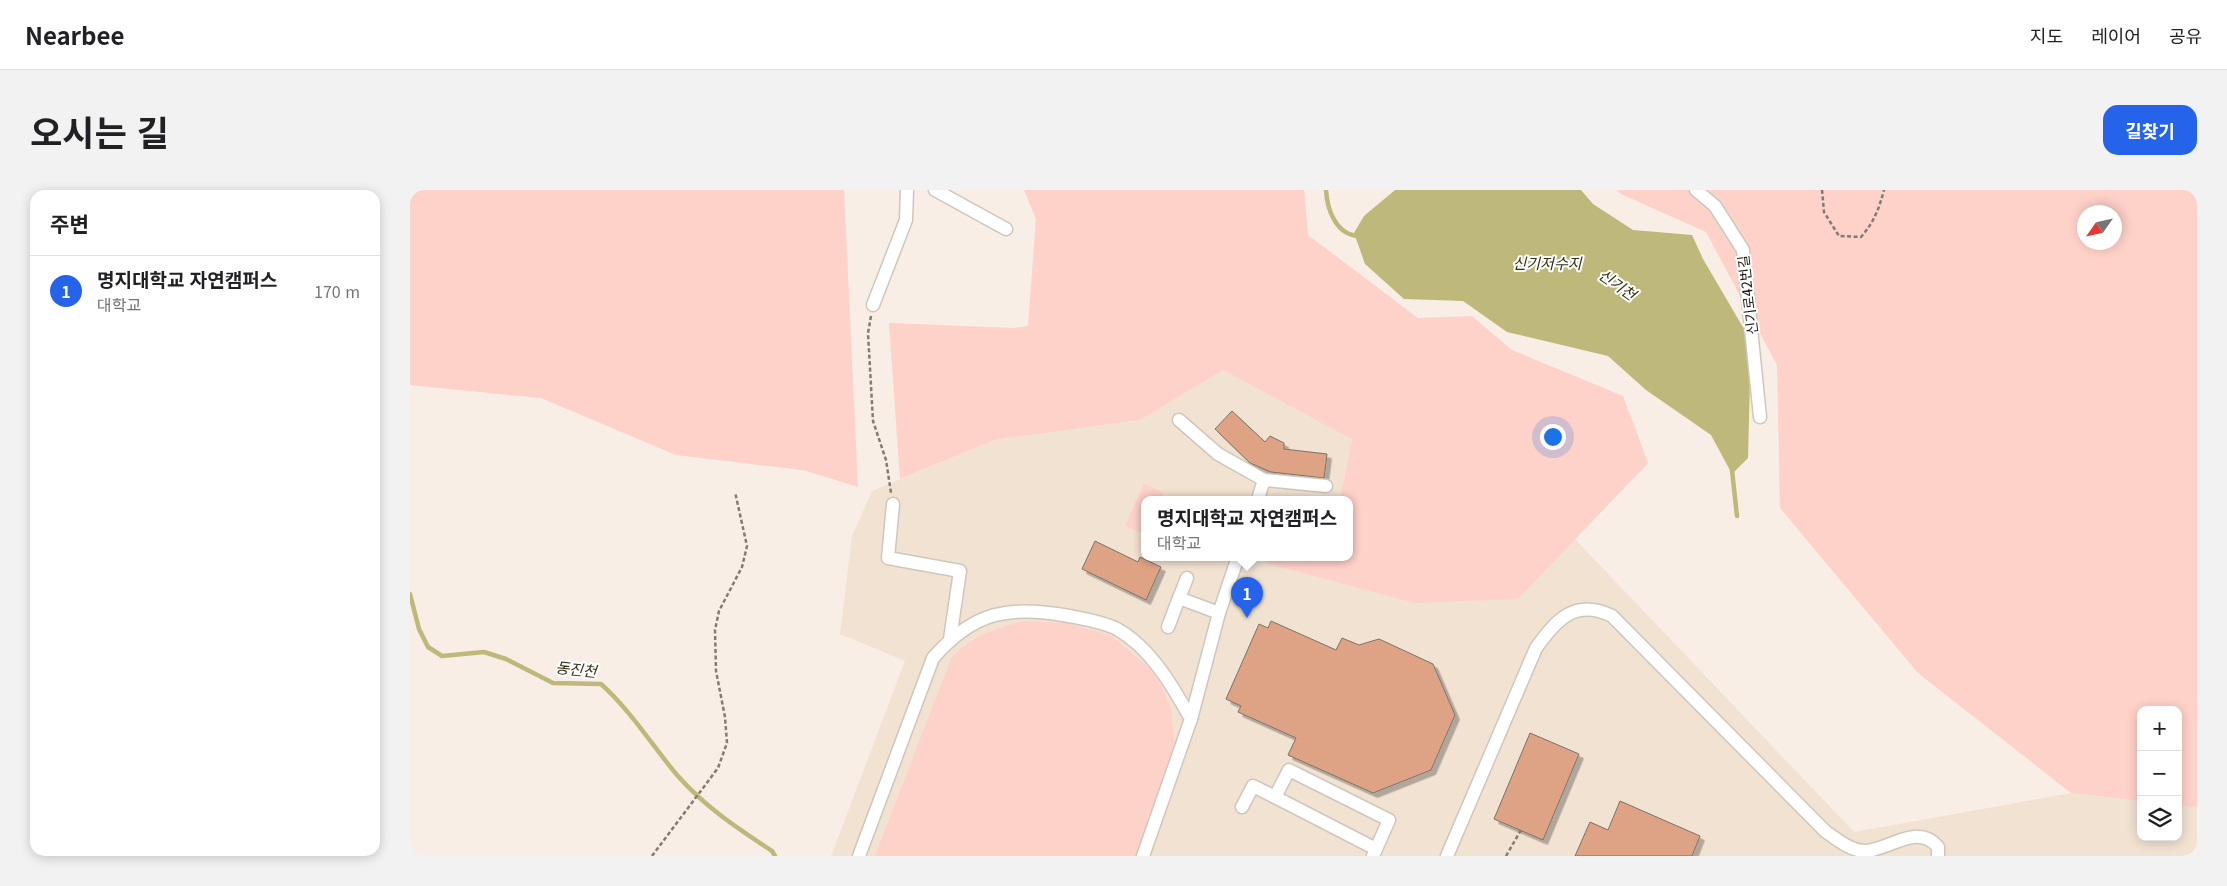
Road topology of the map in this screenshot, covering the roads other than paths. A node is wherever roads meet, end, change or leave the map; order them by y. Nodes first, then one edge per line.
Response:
1 (907, 190) edge
2 (935, 190) edge
3 (1696, 190) edge
4 (1006, 229) dead end
5 (872, 305) road end
6 (1760, 417) dead end
7 (1178, 420) dead end
8 (1264, 480) junction
9 (1326, 486) dead end
10 (1259, 496) edge
11 (893, 504) road end
12 (1237, 561) edge
13 (1187, 578) dead end
14 (1179, 598) junction
15 (1219, 612) junction
16 (1168, 627) dead end
17 (950, 639) junction
18 (1191, 719) junction
19 (1275, 797) junction
20 (1242, 807) dead end
21 (1374, 853) edge
22 (859, 856) edge
23 (1143, 856) edge
24 (1447, 856) edge
25 (1938, 856) edge

1 - 5 street
2 - 4 street
3 - 6 street, 신기로42번길
7 - 8 street
8 - 9 street
8 - 10 street
11 - 17 street
12 - 15 street
13 - 14 street
14 - 15 street
14 - 16 street
15 - 18 street
17 - 18 street
17 - 22 street
18 - 23 street
19 - 20 street
19 - 21 street
19 - 21 street
24 - 25 street

